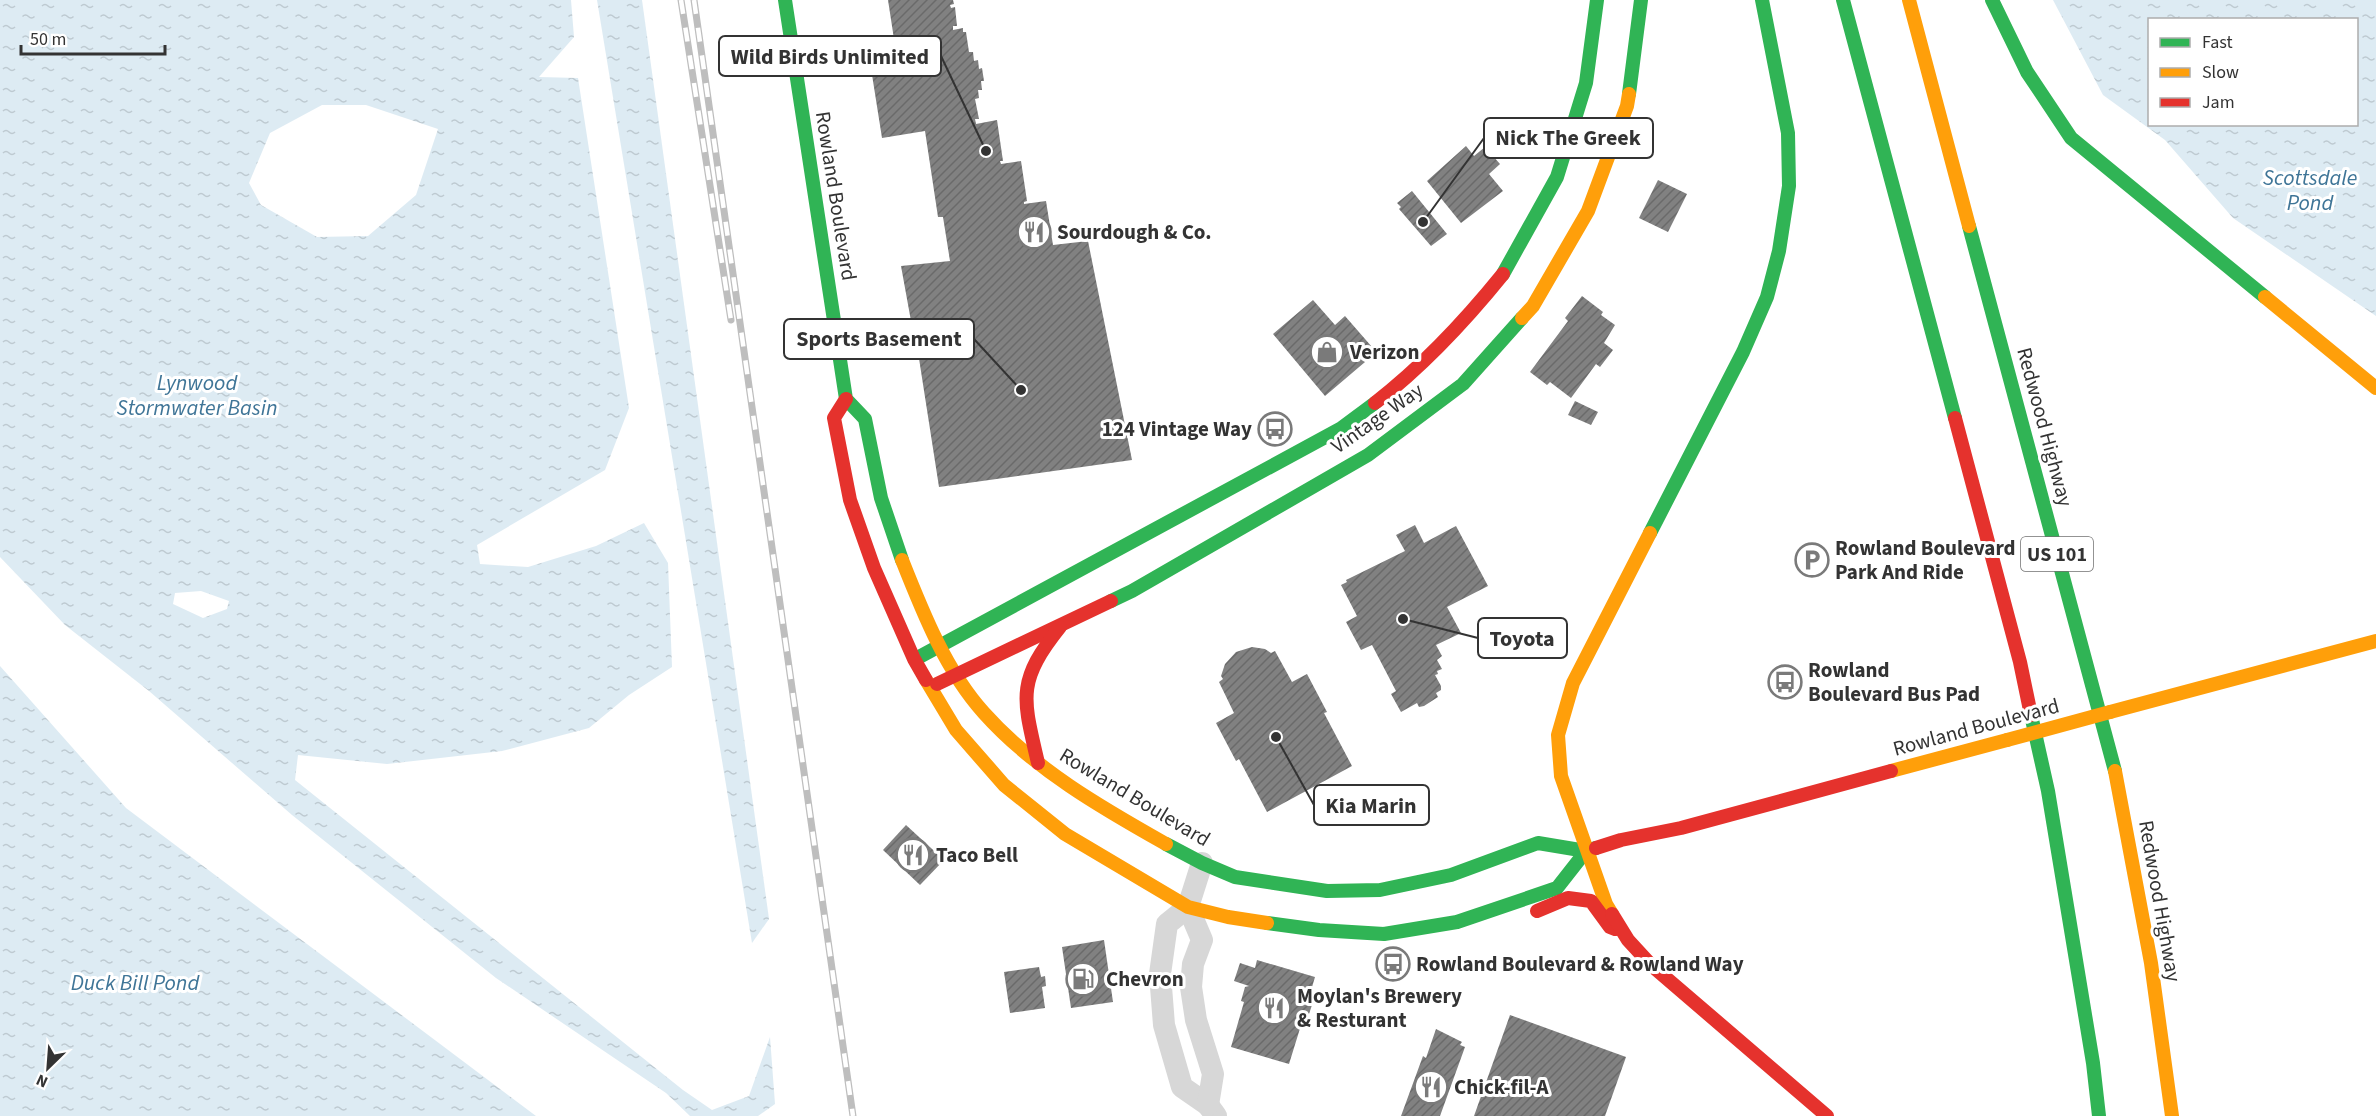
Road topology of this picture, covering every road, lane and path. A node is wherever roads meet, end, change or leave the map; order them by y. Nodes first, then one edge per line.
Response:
1 (785, 0) edge
2 (1598, 0) edge
3 (1641, 0) edge
4 (1762, 0) edge
5 (1843, 0) edge
6 (1909, 0) edge
7 (1992, 0) edge
8 (2376, 388) edge
9 (846, 399) junction
10 (1062, 624) junction
11 (2376, 641) edge
12 (940, 646) junction
13 (914, 659) junction
14 (956, 673) junction
15 (932, 687) junction
16 (1038, 763) junction
17 (1586, 851) junction
18 (1202, 863) junction
19 (1188, 907) junction
20 (1525, 915) dead end
21 (1442, 924) junction
22 (1622, 931) junction
23 (1468, 933) dead end
24 (1212, 1110) edge
25 (1827, 1116) edge
26 (2099, 1116) edge
27 (2172, 1116) edge

1 - 9 main road, Rowland Boulevard
2 - 12 main road, Vintage Way
3 - 10 main road, Vintage Way
4 - 17 main road
5 - 26 main road, US 101
6 - 27 main road, Redwood Highway / US 101
7 - 8 main road
9 - 12 main road, Rowland Boulevard
9 - 13 main road
10 - 14 main road, Vintage Way
10 - 16 main road
11 - 17 main road, Rowland Boulevard, bridge
12 - 13 main road, Vintage Way
12 - 14 main road, Rowland Boulevard
13 - 15 main road
14 - 15 main road, Vintage Way
14 - 16 main road, Rowland Boulevard
15 - 19 main road
16 - 18 main road, Rowland Boulevard
17 - 18 main road, Rowland Boulevard
17 - 21 main road
17 - 22 main road
18 - 19 street
19 - 21 main road
19 - 24 street
19 - 24 street
20 - 22 main road
21 - 23 main road
22 - 25 main road

